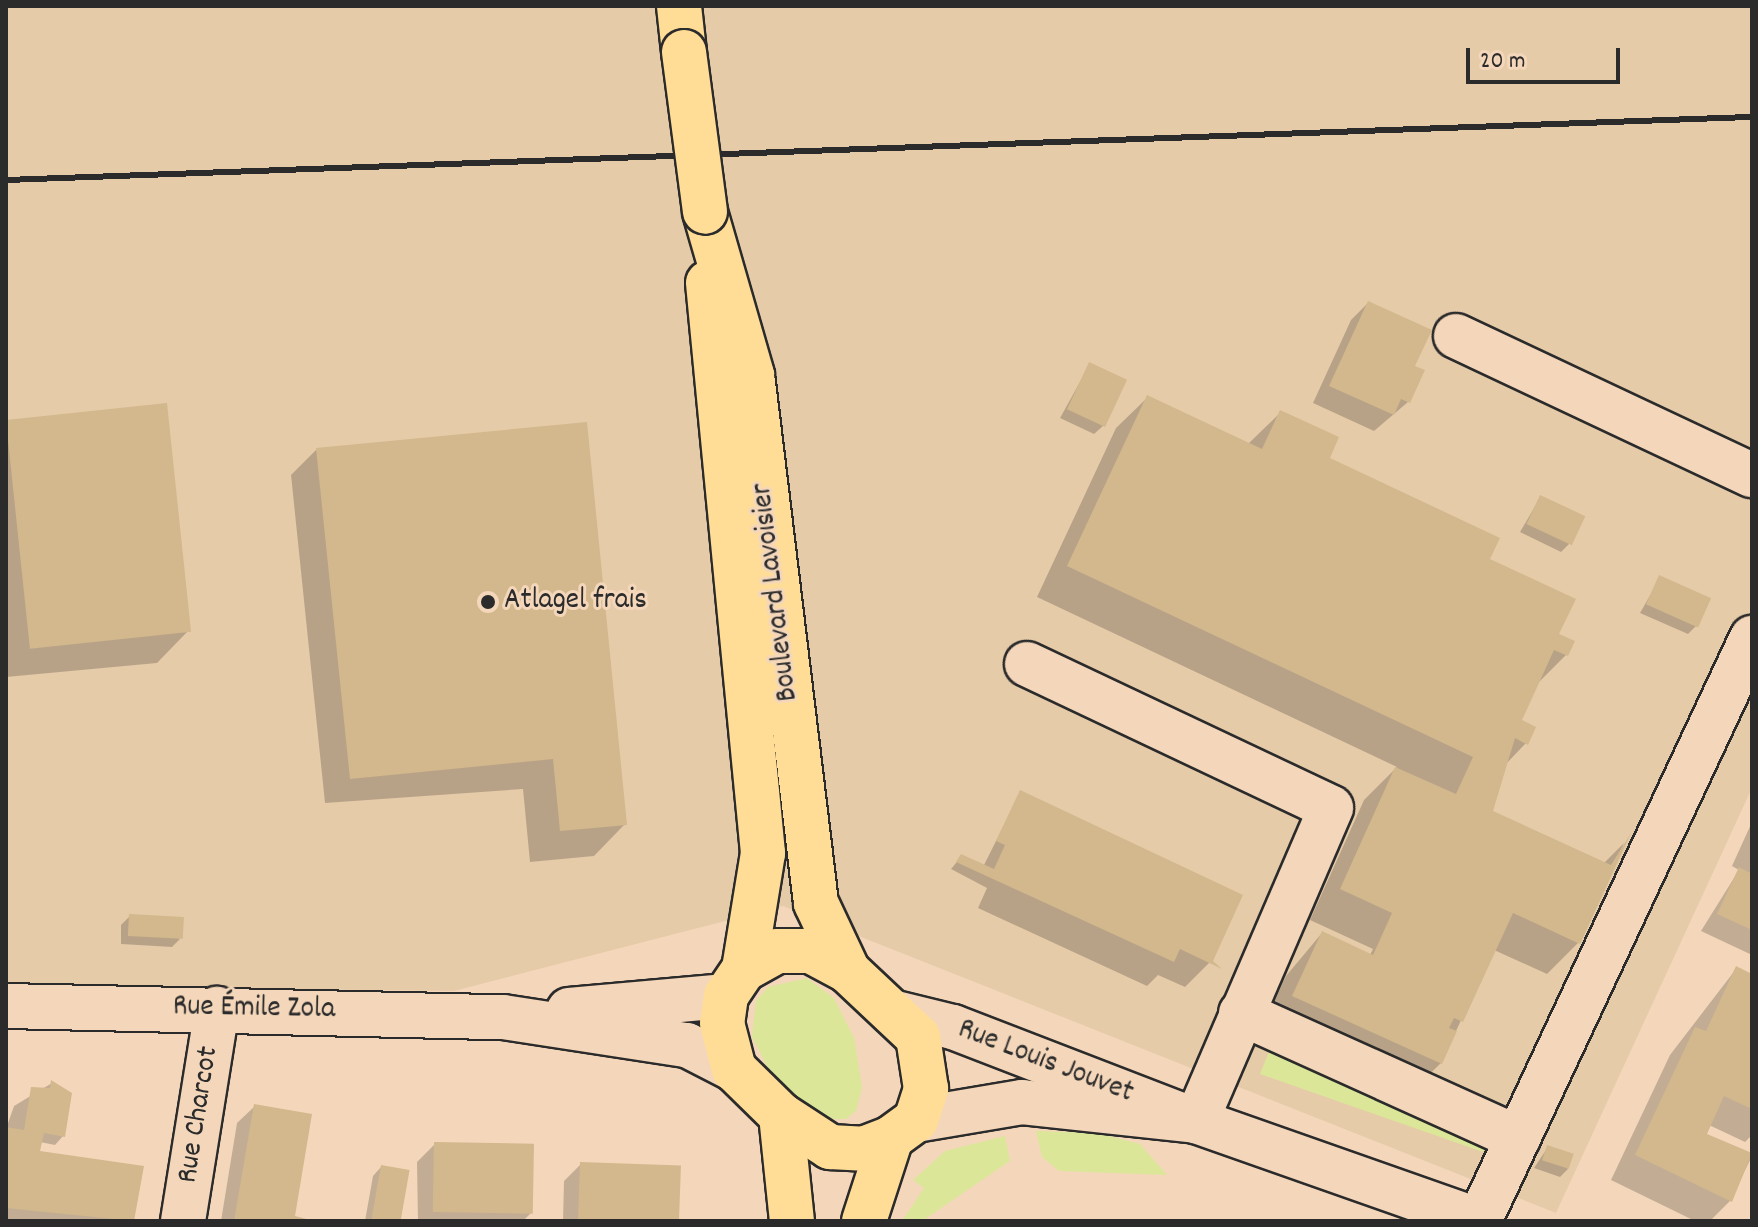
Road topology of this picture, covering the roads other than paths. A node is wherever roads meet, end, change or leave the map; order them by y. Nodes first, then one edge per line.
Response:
1 (679, 6) edge
2 (705, 212) junction
3 (1456, 336) dead end
4 (1752, 475) edge
5 (1752, 638) edge
6 (1027, 664) dead end
7 (848, 971) junction
8 (735, 982) junction
9 (6, 1006) edge
10 (217, 1009) junction
11 (892, 1012) junction
12 (1241, 1013) junction
13 (503, 1017) junction
14 (734, 1069) junction
15 (781, 1115) junction
16 (1196, 1121) junction
17 (903, 1129) junction
18 (1518, 1138) junction
19 (1410, 1210) edge
20 (183, 1221) edge
21 (792, 1221) edge
22 (864, 1221) edge
23 (1479, 1221) edge

1 - 2 main road, Boulevard Lavoisier, bridge
2 - 7 main road, Boulevard Lavoisier
2 - 8 main road, Boulevard Lavoisier
3 - 4 street
5 - 18 street
6 - 12 street
7 - 8 main road, Boulevard Lavoisier
7 - 11 main road, Boulevard Lavoisier
8 - 13 street, Rue Émile Zola
8 - 14 main road, Boulevard Lavoisier
9 - 10 street, Rue Émile Zola
10 - 13 street, Rue Émile Zola
10 - 20 street, Rue Charcot
11 - 16 street, Rue Louis Jouvet
11 - 17 main road, Boulevard Lavoisier
12 - 16 street
12 - 18 street
13 - 14 street, Rue Émile Zola
14 - 15 main road
15 - 17 main road
15 - 21 main road
16 - 17 street, Rue Louis Jouvet
16 - 19 street, Rue Louis Jouvet
17 - 22 main road, Boulevard Lavoisier
18 - 23 street
19 - 23 street, Rue Louis Jouvet

